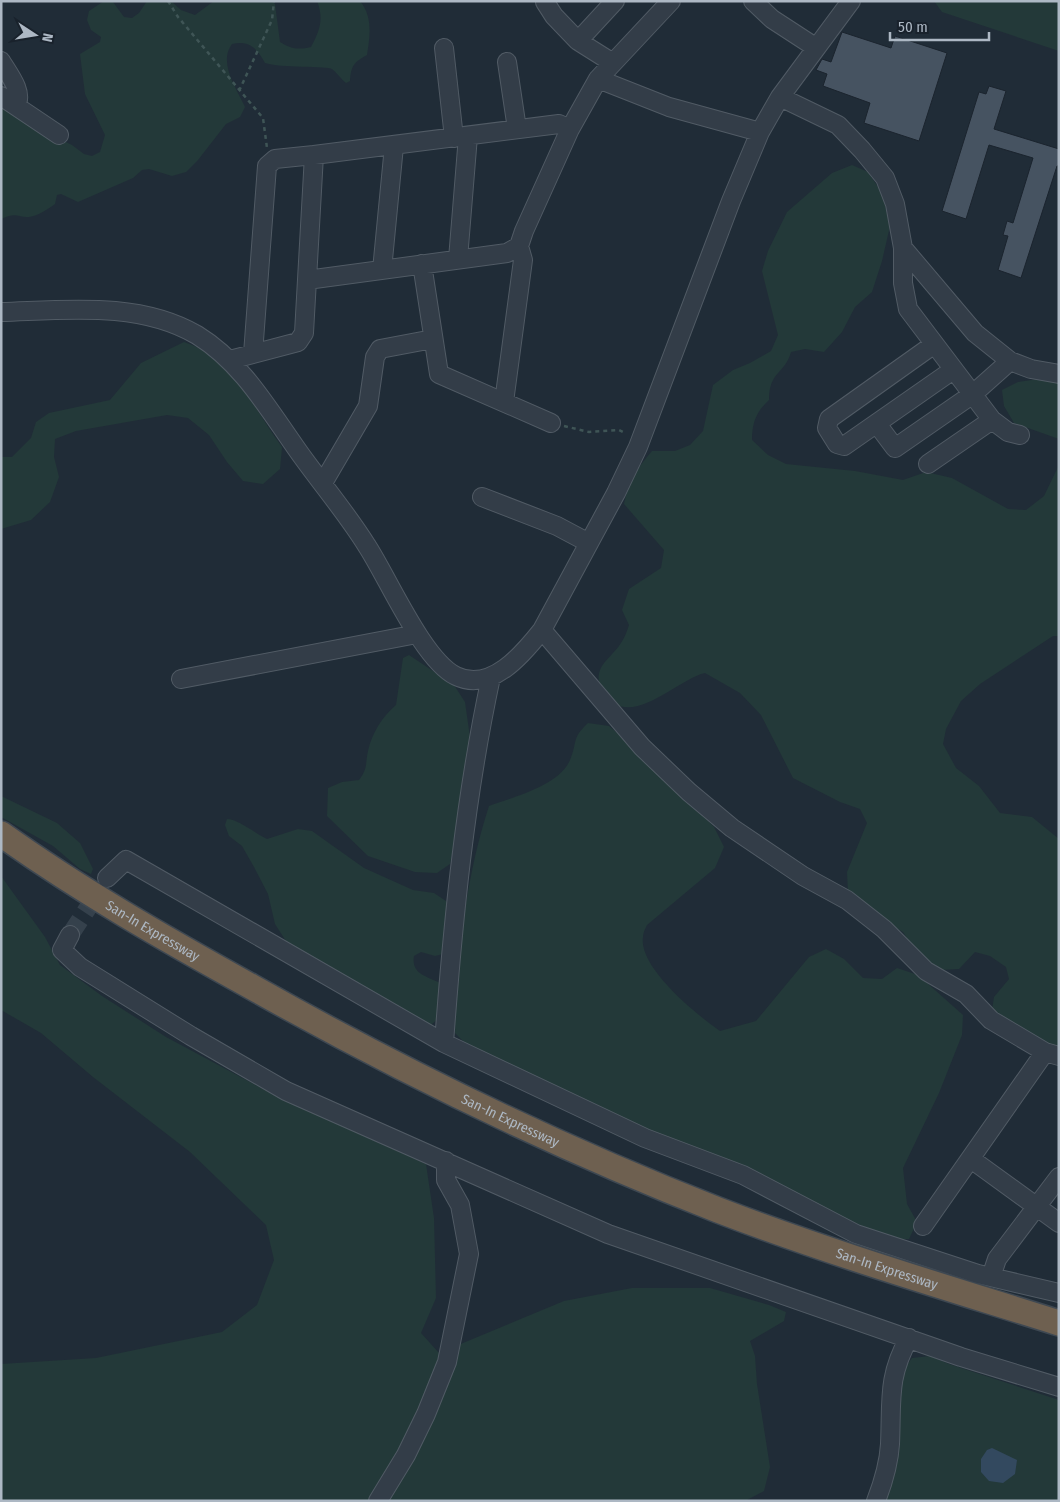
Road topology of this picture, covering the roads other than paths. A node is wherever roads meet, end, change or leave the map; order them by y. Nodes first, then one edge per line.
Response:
1 (533, 1) edge
2 (546, 1) edge
3 (615, 1) edge
4 (671, 1) edge
5 (753, 1) edge
6 (852, 1) edge
7 (578, 41) junction
8 (815, 47) junction
9 (444, 48) dead end
10 (1, 62) edge
11 (508, 62) dead end
12 (613, 63) junction
13 (598, 79) junction
14 (780, 97) junction
15 (9, 101) edge
16 (517, 129) junction
17 (570, 129) junction
18 (760, 132) junction
19 (59, 135) dead end
20 (461, 137) junction
21 (394, 146) junction
22 (314, 155) junction
23 (519, 246) junction
24 (903, 248) junction
25 (458, 259) junction
26 (422, 264) junction
27 (382, 270) junction
28 (307, 280) junction
29 (1, 312) edge
30 (433, 340) junction
31 (933, 345) junction
32 (253, 354) junction
33 (230, 360) junction
34 (1010, 361) junction
35 (953, 370) junction
36 (1059, 374) edge
37 (973, 394) junction
38 (504, 402) junction
39 (992, 420) junction
40 (551, 423) road end
41 (877, 424) junction
42 (1020, 435) dead end
43 (928, 464) dead end
44 (323, 483) junction
45 (482, 497) dead end
46 (589, 542) junction
47 (542, 630) junction
48 (417, 634) junction
49 (491, 677) junction
50 (181, 679) dead end
51 (1, 834) edge
52 (107, 878) tunnel mouth
53 (70, 936) tunnel mouth
54 (444, 1043) junction
55 (1052, 1054) edge
56 (971, 1159) junction
57 (446, 1161) junction
58 (1059, 1177) edge
59 (1036, 1206) junction
60 (1059, 1223) edge
61 (923, 1226) dead end
62 (991, 1277) junction
63 (1059, 1293) edge
64 (1059, 1322) edge
65 (909, 1338) junction
66 (1059, 1387) edge
67 (378, 1501) edge
68 (876, 1501) edge

1 - 2 street
2 - 7 street
3 - 7 street
4 - 12 street
5 - 8 street
6 - 8 street
7 - 12 street
8 - 14 street
9 - 20 street
10 - 15 street
11 - 16 street
12 - 13 street
13 - 17 street
13 - 18 street
14 - 18 street
14 - 24 street
15 - 19 street
16 - 17 street
16 - 20 street
17 - 23 street
18 - 46 street
20 - 21 street
20 - 25 street
21 - 22 street
21 - 27 street
22 - 28 street
22 - 32 street
23 - 25 street
23 - 38 street
24 - 31 street
24 - 34 street
25 - 26 street
26 - 27 street
26 - 30 street
27 - 28 street
28 - 32 street
29 - 33 street
30 - 38 street
30 - 44 street
31 - 35 street
31 - 41 street
32 - 33 street
33 - 44 street
34 - 36 street
34 - 37 street
35 - 37 street
35 - 41 street
37 - 39 street
37 - 41 street
38 - 40 street
39 - 42 street
39 - 43 street
44 - 48 street
45 - 46 street
46 - 47 street
47 - 49 street
47 - 55 street
48 - 49 street
48 - 50 street
49 - 54 street
51 - 64 highway, San-In Expressway
52 - 54 street
53 - 57 street
54 - 62 street
55 - 56 street
56 - 59 street
56 - 61 street
57 - 65 street
57 - 67 street
58 - 59 street
59 - 60 street
59 - 62 street
62 - 63 street
65 - 66 street
65 - 68 street

